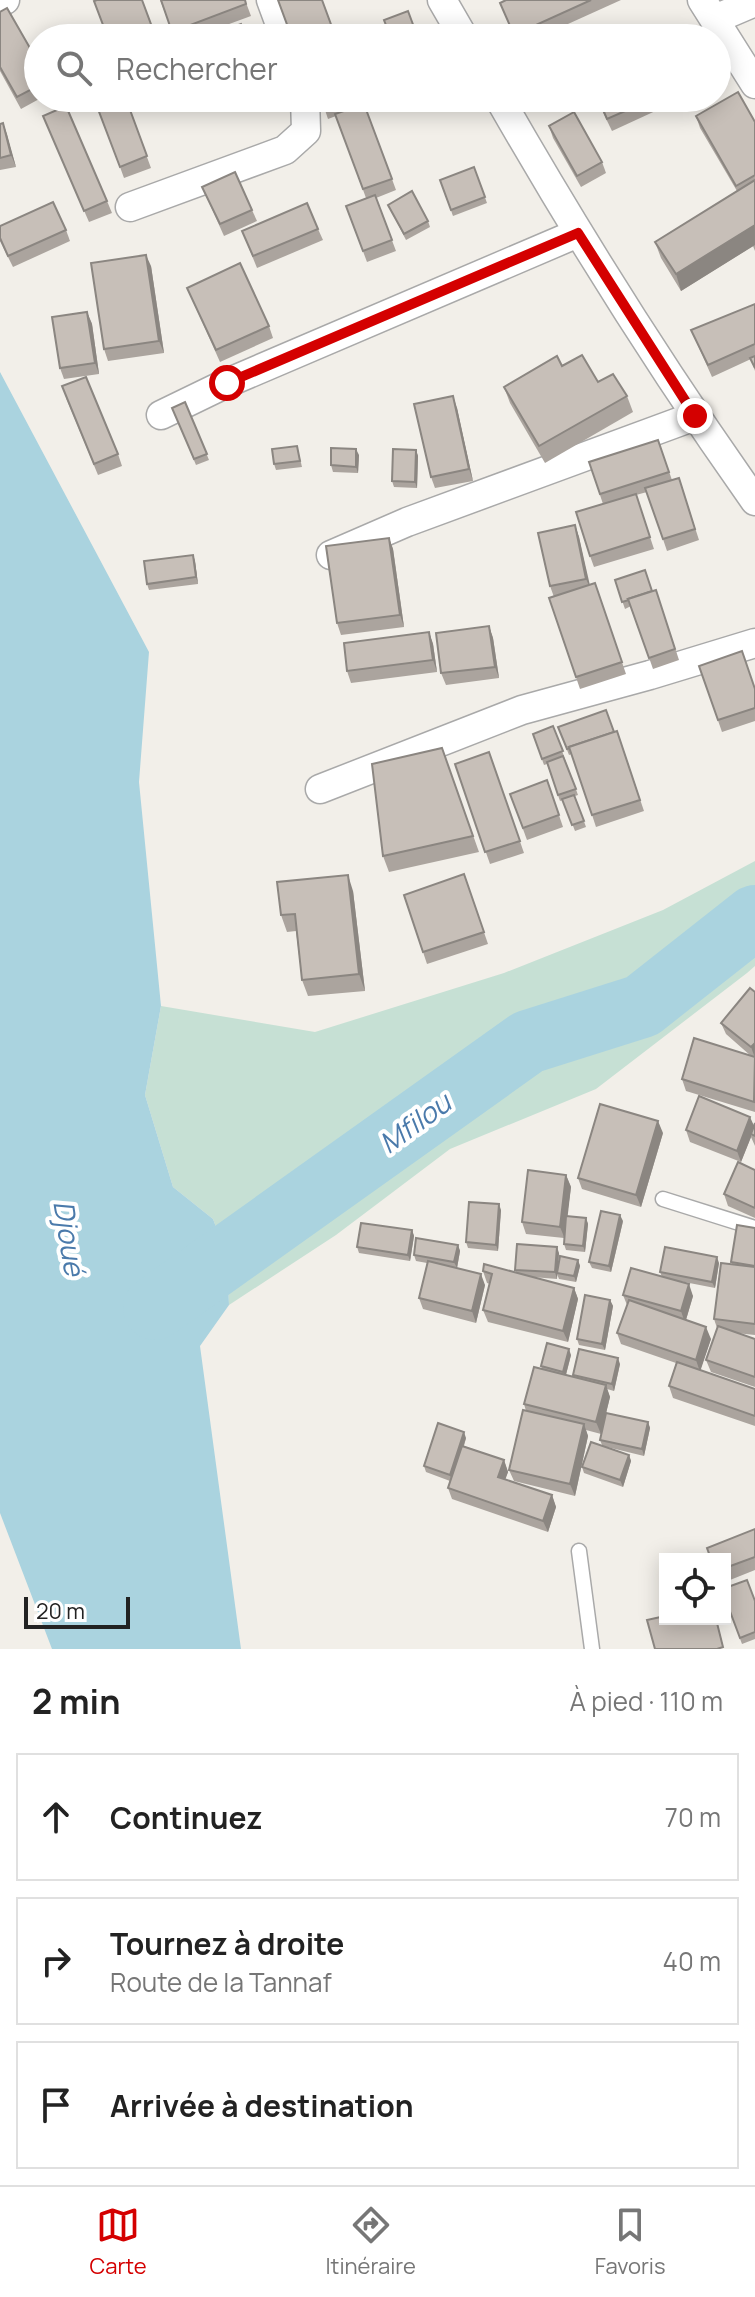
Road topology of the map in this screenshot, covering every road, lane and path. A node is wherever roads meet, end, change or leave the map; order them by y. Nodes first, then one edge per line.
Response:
1 (271, 0) edge
2 (442, 0) edge
3 (755, 2) edge
4 (708, 10) edge
5 (280, 24) edge
6 (456, 24) edge
7 (731, 46) edge
8 (755, 84) edge
9 (305, 112) edge
10 (507, 112) edge
11 (130, 207) dead end
12 (578, 233) junction
13 (161, 415) dead end
14 (695, 416) junction
15 (755, 501) edge
16 (331, 555) edge
17 (755, 643) edge
18 (320, 789) dead end
19 (663, 1199) dead end
20 (755, 1228) edge
21 (579, 1551) dead end
22 (592, 1649) edge

1 - 5 street
2 - 6 street
3 - 4 street
7 - 8 street
9 - 11 street
10 - 12 street
12 - 13 street
12 - 14 street
14 - 15 street
14 - 16 street
17 - 18 street
19 - 20 lane
21 - 22 lane

